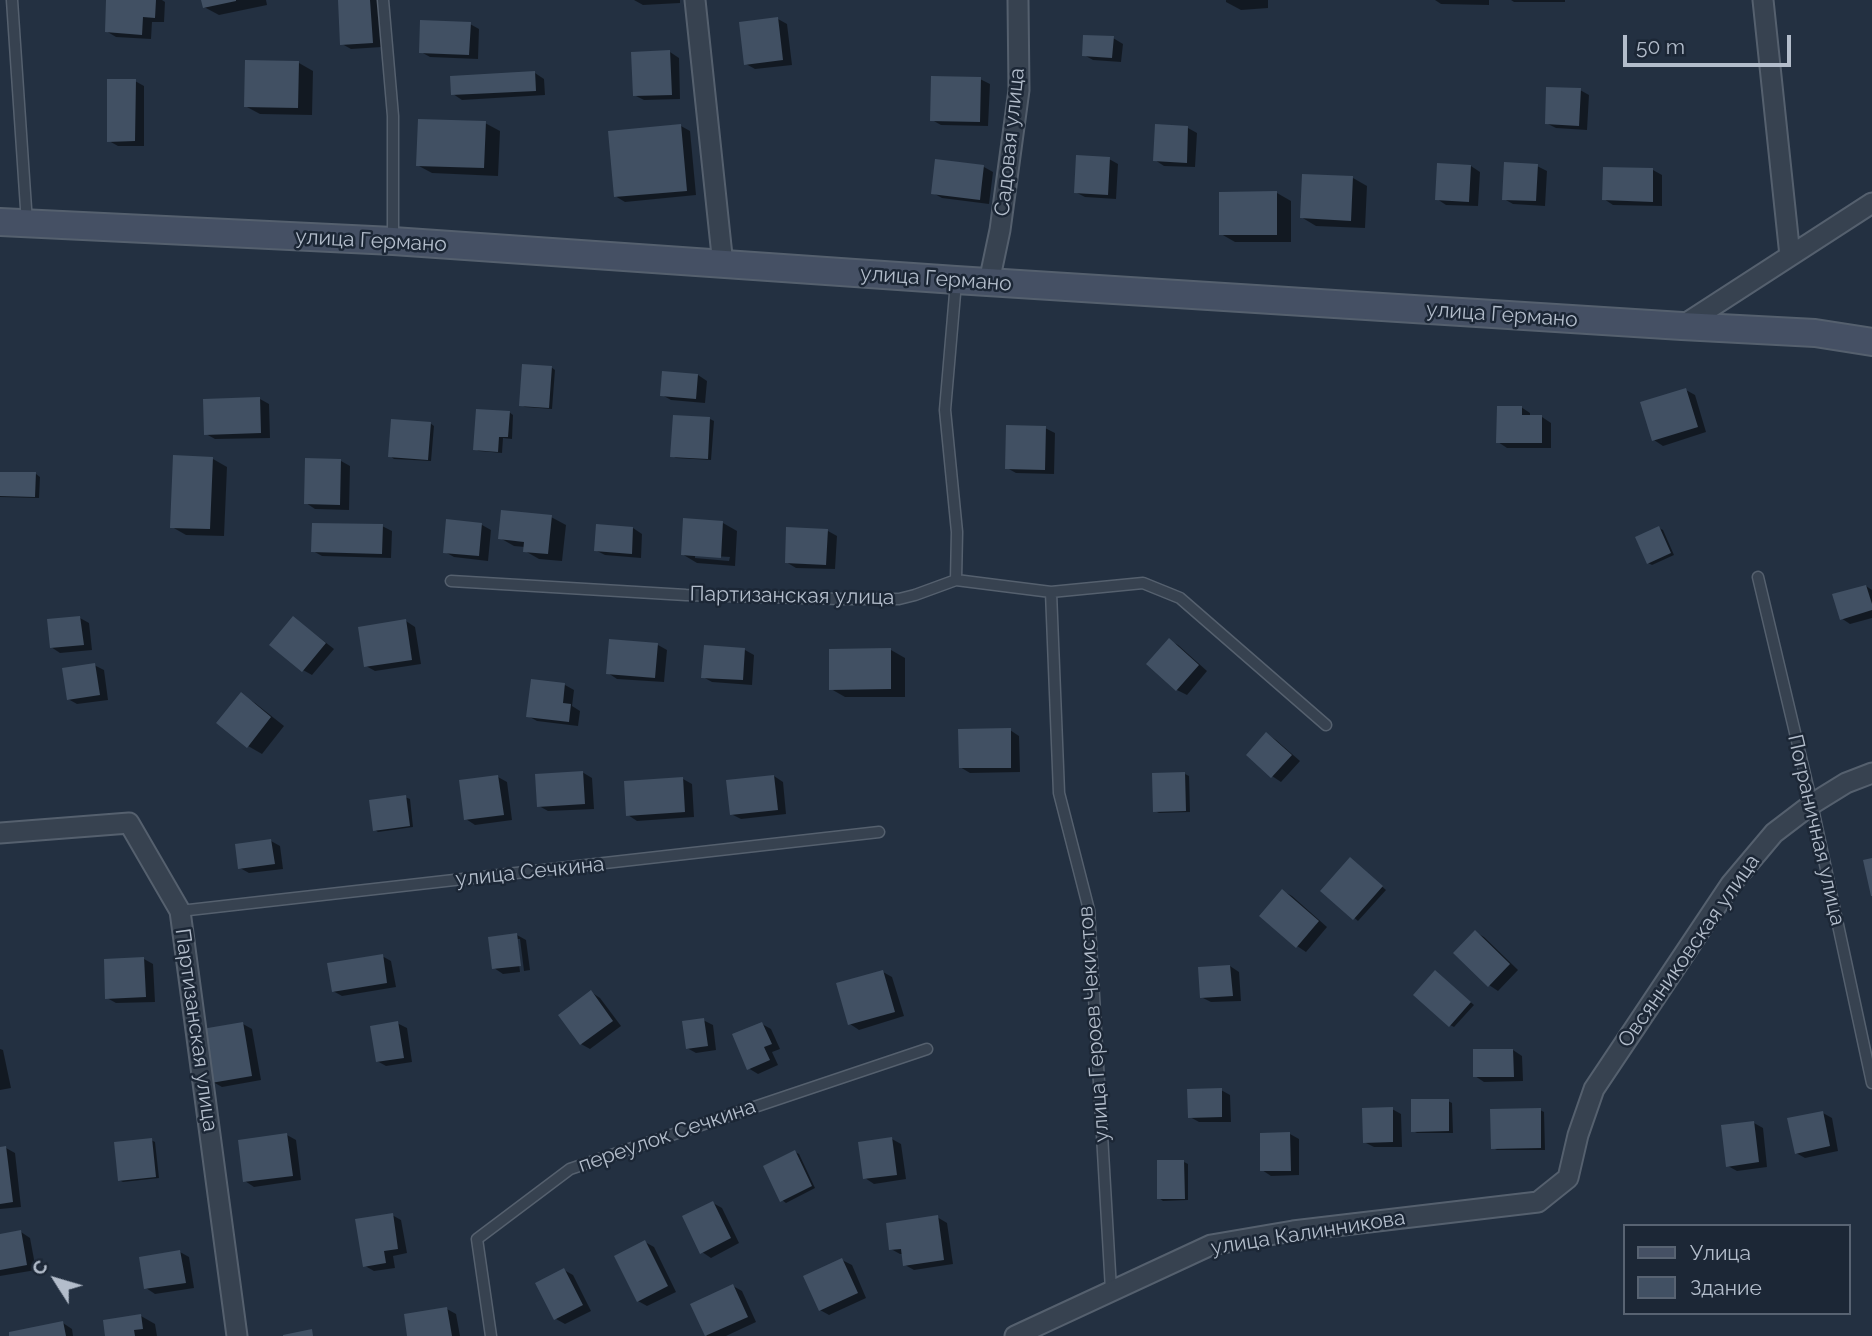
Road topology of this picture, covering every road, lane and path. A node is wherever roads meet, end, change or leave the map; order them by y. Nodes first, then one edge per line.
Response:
1 (12, 0) edge
2 (383, 0) edge
3 (695, 0) edge
4 (1018, 0) edge
5 (1763, 0) edge
6 (1872, 203) edge
7 (0, 222) edge
8 (27, 223) junction
9 (393, 241) junction
10 (1790, 256) junction
11 (723, 265) junction
12 (956, 280) junction
13 (989, 282) junction
14 (1682, 326) junction
15 (1872, 342) edge
16 (1758, 577) dead end
17 (956, 580) junction
18 (451, 581) dead end
19 (1051, 592) junction
20 (1326, 725) dead end
21 (1872, 773) edge
22 (1812, 804) junction
23 (879, 832) dead end
24 (0, 833) edge
25 (180, 911) junction
26 (927, 1049) dead end
27 (1872, 1083) edge
28 (1568, 1178) joint
29 (1111, 1290) junction
30 (237, 1336) edge
31 (491, 1336) edge
32 (1015, 1336) edge

1 - 8 lane
2 - 9 lane
3 - 11 street
4 - 13 street, Садовая улица
5 - 10 street
6 - 10 street
7 - 8 main road, улица Германо
8 - 9 main road, улица Германо
9 - 11 main road, улица Германо
10 - 14 street
11 - 12 main road, улица Германо
12 - 13 main road, улица Германо
12 - 17 lane
13 - 14 main road, улица Германо
14 - 15 main road, улица Германо
16 - 22 lane, Пограничная улица
17 - 18 lane, Партизанская улица
17 - 19 lane
19 - 20 lane
19 - 29 lane, улица Героев Чекистов
21 - 22 street, Овсянниковская улица
22 - 27 lane, Пограничная улица
22 - 28 street, Овсянниковская улица
23 - 25 lane, улица Сечкина
24 - 25 street, Партизанская улица
25 - 30 street, Партизанская улица
26 - 31 lane, переулок Сечкина
28 - 29 street, улица Калинникова
29 - 32 street, улица Калинникова

